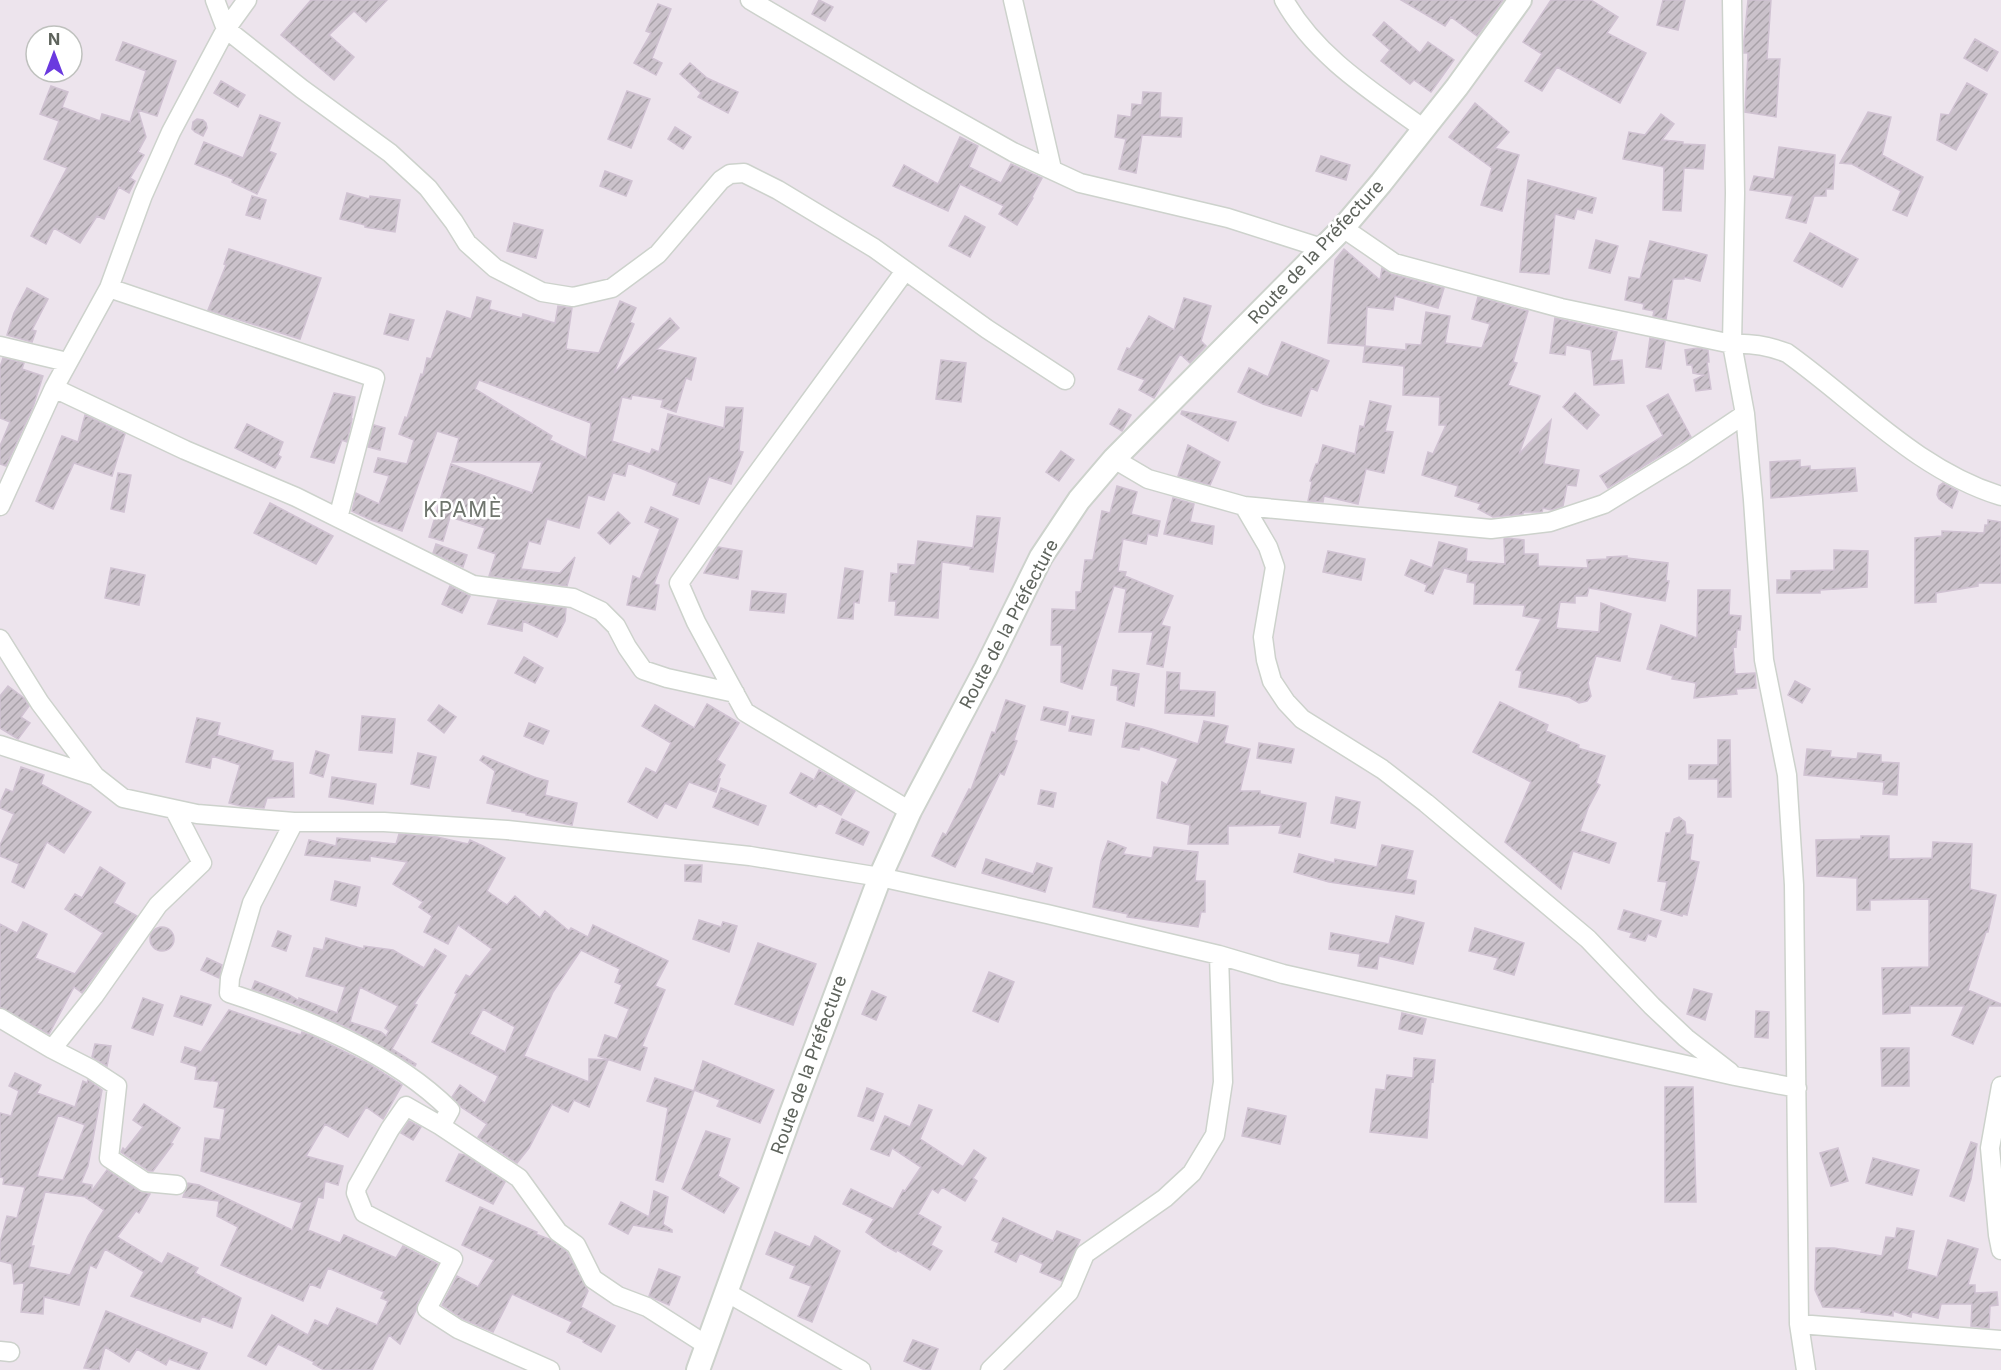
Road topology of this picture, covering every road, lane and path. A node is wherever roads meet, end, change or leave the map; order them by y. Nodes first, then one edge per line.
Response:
1 (215, 0) edge
2 (247, 0) edge
3 (750, 0) edge
4 (1013, 0) edge
5 (1284, 0) edge
6 (1520, 0) edge
7 (1732, 0) edge
8 (226, 28) junction
9 (1425, 129) junction
10 (1052, 169) junction
11 (1343, 228) junction
12 (1322, 248) junction
13 (905, 271) junction
14 (109, 288) junction
15 (1732, 344) junction
16 (0, 346) edge
17 (67, 362) junction
18 (1065, 380) dead end
19 (54, 388) junction
20 (1745, 414) junction
21 (1114, 459) junction
22 (2001, 495) edge
23 (0, 506) edge
24 (1244, 506) junction
25 (338, 518) junction
26 (0, 639) edge
27 (735, 693) junction
28 (0, 745) edge
29 (95, 776) junction
30 (174, 809) junction
31 (910, 811) junction
32 (294, 822) junction
33 (880, 877) junction
34 (1219, 955) junction
35 (0, 1018) edge
36 (52, 1049) junction
37 (1735, 1076) junction
38 (2001, 1086) edge
39 (1797, 1088) junction
40 (441, 1126) junction
41 (177, 1185) dead end
42 (2001, 1250) edge
43 (726, 1292) junction
44 (1799, 1324) junction
45 (2001, 1340) edge
46 (708, 1346) junction
47 (550, 1370) edge
48 (698, 1370) edge
49 (861, 1370) edge
50 (990, 1370) edge
51 (1806, 1370) edge

1 - 8 street
2 - 8 street
3 - 10 street
4 - 10 street
5 - 9 street
6 - 9 street, Route de la Préfecture
7 - 15 street
8 - 13 street
8 - 14 street
9 - 11 street, Route de la Préfecture
10 - 12 street
11 - 12 street, Route de la Préfecture
11 - 15 street
12 - 21 street, Route de la Préfecture
13 - 18 street
13 - 27 street
14 - 17 street
14 - 25 street
15 - 20 street
15 - 22 street
16 - 17 street
17 - 19 street
19 - 23 street
19 - 25 street
20 - 24 street
20 - 39 street
21 - 24 street
21 - 31 street, Route de la Préfecture
24 - 37 street
25 - 27 street
26 - 29 street
27 - 31 street
28 - 29 street
29 - 30 street
30 - 32 street
30 - 36 street
31 - 33 street, Route de la Préfecture
32 - 33 street
32 - 40 street
33 - 34 street
33 - 43 street, Route de la Préfecture
34 - 37 street
34 - 50 street
35 - 36 street
36 - 41 street
37 - 39 street
38 - 42 street
39 - 44 street
40 - 46 street
40 - 47 street
43 - 46 street, Route de la Préfecture
43 - 49 street
44 - 45 street
44 - 51 street
46 - 48 street, Route de la Préfecture

